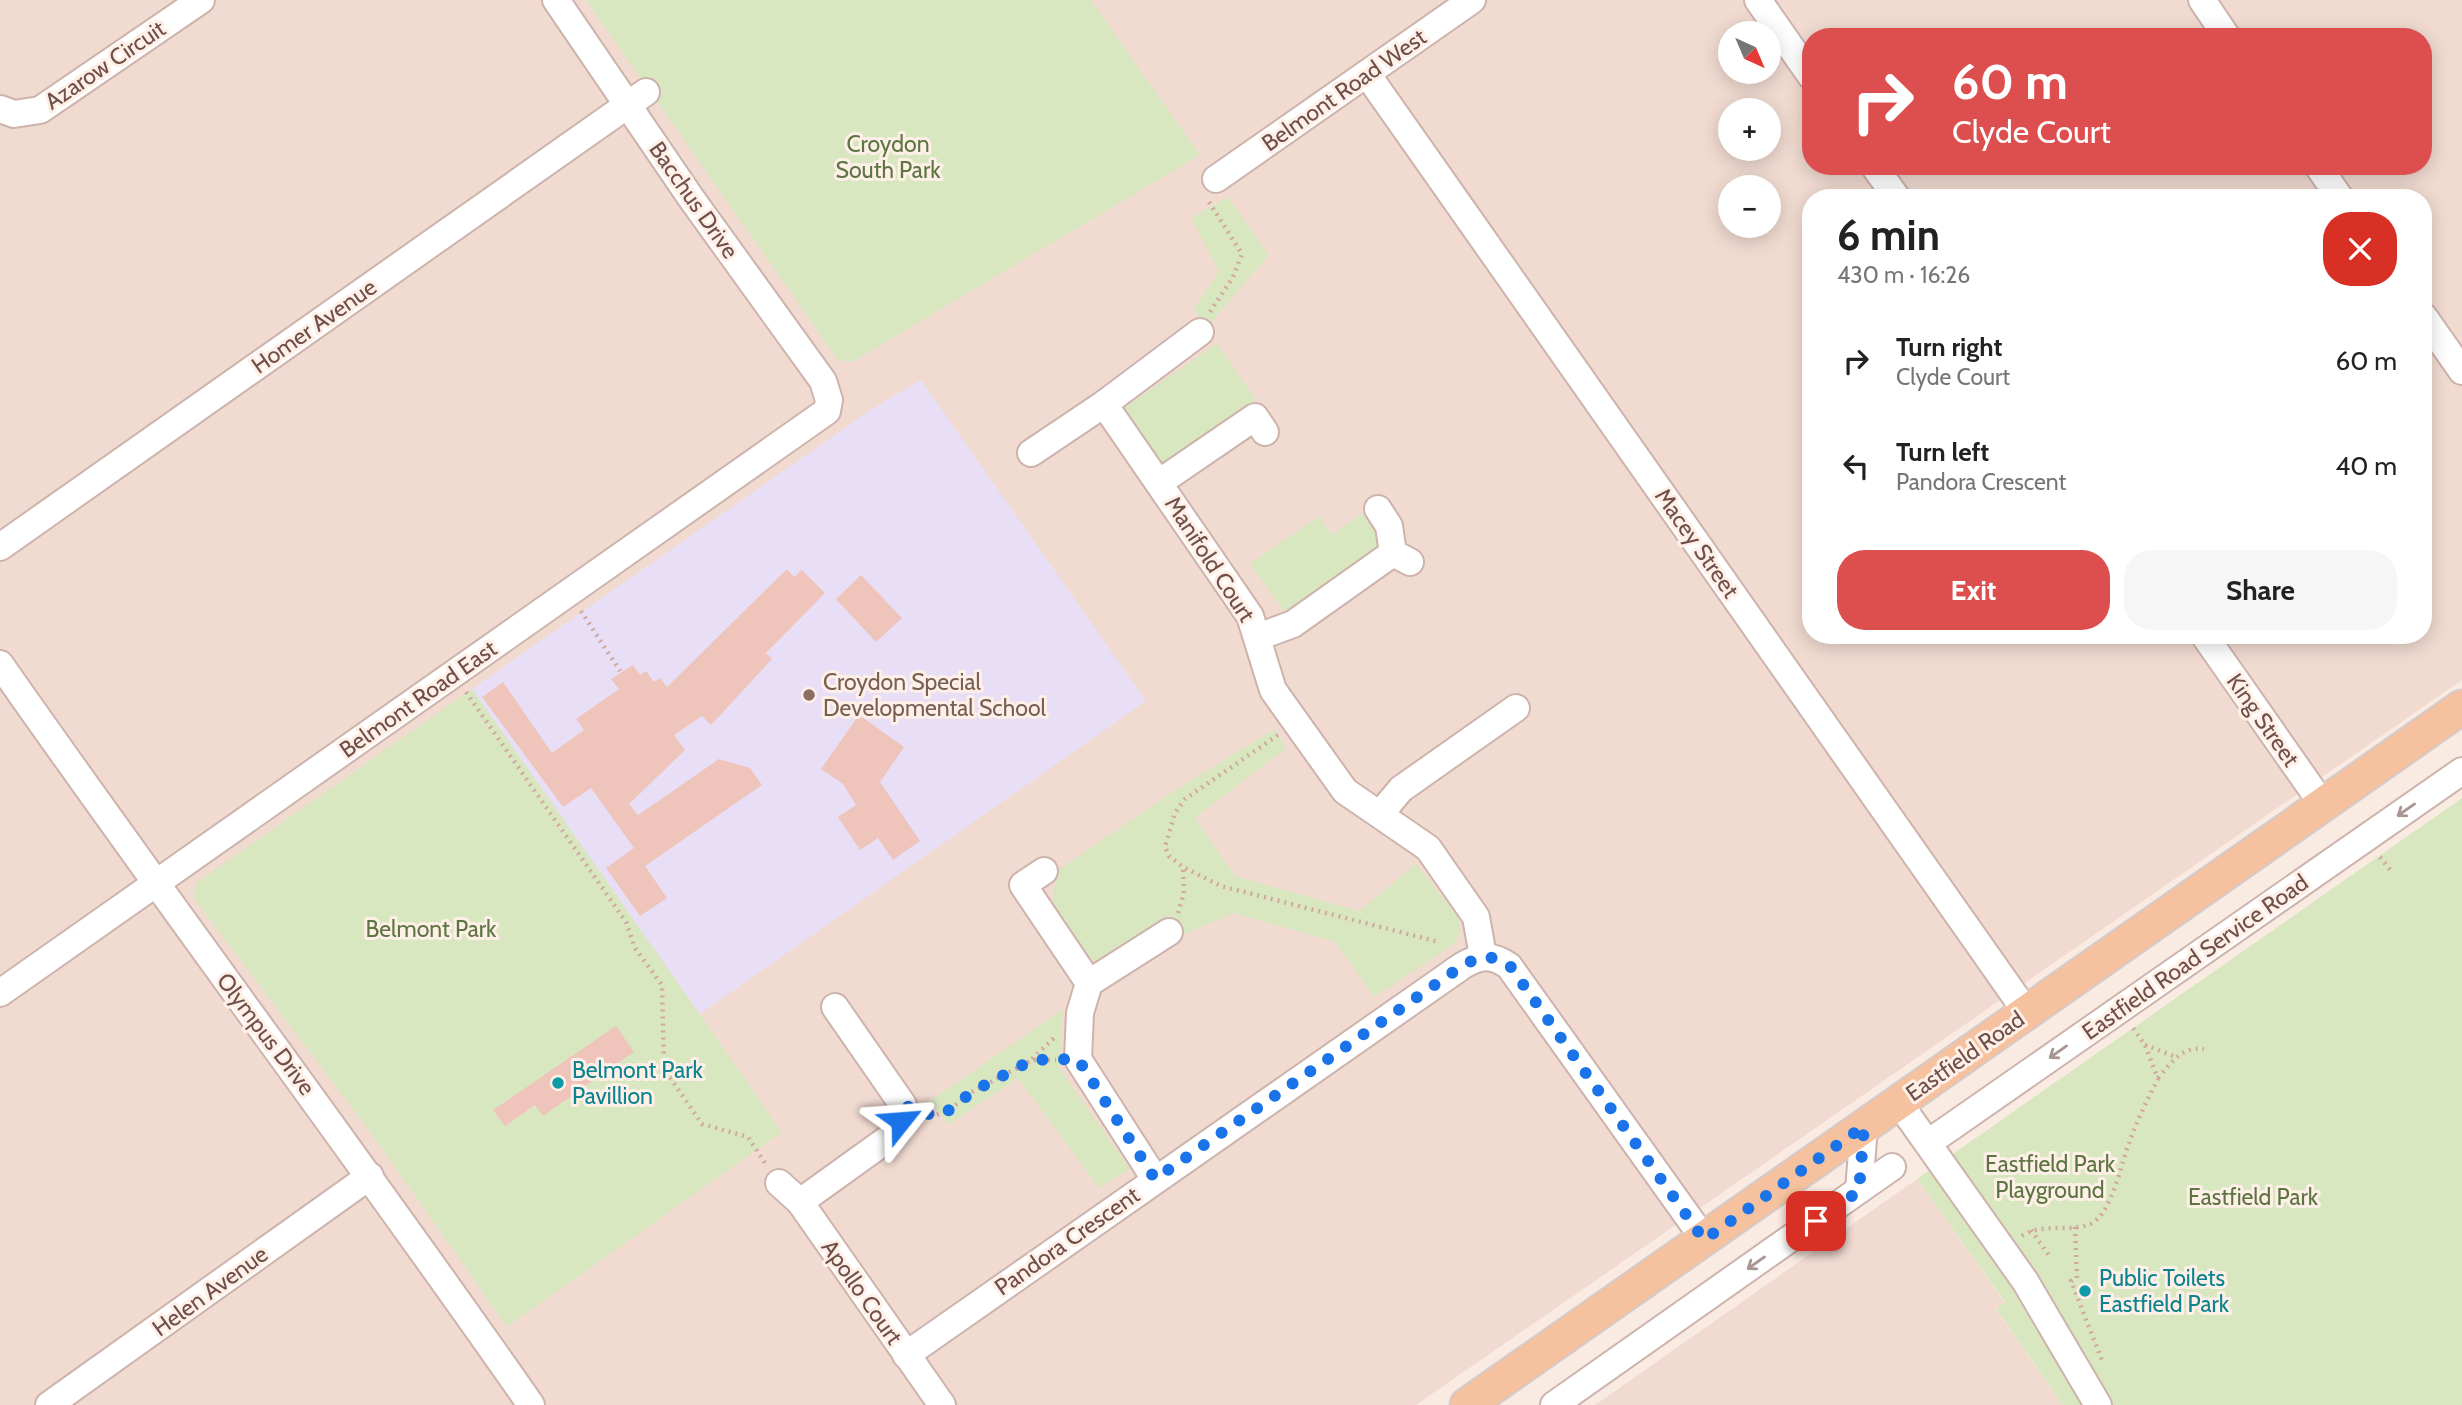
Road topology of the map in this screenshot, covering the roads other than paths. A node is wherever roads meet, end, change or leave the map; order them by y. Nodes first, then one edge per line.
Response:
1 (201, 0) edge
2 (556, 0) edge
3 (1472, 0) edge
4 (1758, 0) edge
5 (2202, 0) edge
6 (2221, 28) edge
7 (1802, 63) edge
8 (1367, 74) junction
9 (637, 99) junction
10 (1, 114) edge
11 (1212, 189) road end
12 (2432, 328) edge
13 (1200, 332) road end
14 (2462, 371) edge
15 (830, 400) joint
16 (1104, 404) junction
17 (1265, 432) dead end
18 (1031, 453) dead end
19 (1160, 482) junction
20 (1378, 509) dead end
21 (0, 547) edge
22 (1258, 637) junction
23 (2210, 644) edge
24 (0, 664) edge
25 (2462, 707) edge
26 (1516, 708) dead end
27 (2462, 771) edge
28 (2323, 805) junction
29 (1380, 814) junction
30 (1044, 871) dead end
31 (155, 885) junction
32 (1172, 933) road end
33 (1483, 956) junction
34 (1090, 983) junction
35 (0, 993) edge
36 (835, 1007) dead end
37 (2027, 1013) junction
38 (1899, 1103) junction
39 (1864, 1126) junction
40 (1928, 1143) junction
41 (1892, 1167) dead end
42 (370, 1175) junction
43 (1155, 1179) junction
44 (779, 1183) road end
45 (1859, 1191) junction
46 (800, 1202) junction
47 (1704, 1240) junction
48 (906, 1355) junction
49 (83, 1395) edge
50 (49, 1405) edge
51 (531, 1405) edge
52 (942, 1405) edge
53 (1467, 1405) edge
54 (1554, 1405) edge
55 (2098, 1405) edge

1 - 10 street, Azarow Circuit
2 - 9 street, Bacchus Drive
3 - 8 street, Belmont Road West
4 - 7 street
5 - 6 street
8 - 11 street, Belmont Road West
8 - 37 street, Macey Street
9 - 15 street, Bacchus Drive
9 - 21 street, Homer Avenue
12 - 14 street
13 - 16 street
15 - 31 street, Belmont Road East
16 - 18 street
16 - 19 street, Manifold Court
17 - 19 street, Manifold Court
19 - 22 street, Manifold Court
20 - 22 street, Manifold Court
22 - 29 street, Manifold Court
23 - 28 street, King Street
24 - 31 street, Olympus Drive
25 - 28 main road, Eastfield Road
26 - 29 street
27 -> 40 street, Eastfield Road Service Road
28 - 37 main road, Eastfield Road
29 - 33 street, Manifold Court
30 - 34 street
31 - 35 street, Belmont Road East
31 - 42 street, Olympus Drive
32 - 34 street
33 - 43 street, Pandora Crescent
33 - 47 street
34 - 43 street
36 - 46 street
37 - 38 main road, Eastfield Road
38 - 39 main road, Eastfield Road
38 - 40 street
39 - 45 street
39 - 47 main road, Eastfield Road
40 - 55 street
41 - 45 street
42 - 49 street, Helen Avenue
42 - 51 street, Olympus Drive
43 - 48 street, Pandora Crescent
44 - 46 street, Apollo Court
45 -> 54 street
46 - 48 street, Apollo Court
47 - 53 main road, Eastfield Road
48 - 52 street, Apollo Court
49 - 50 street, Helen Avenue

